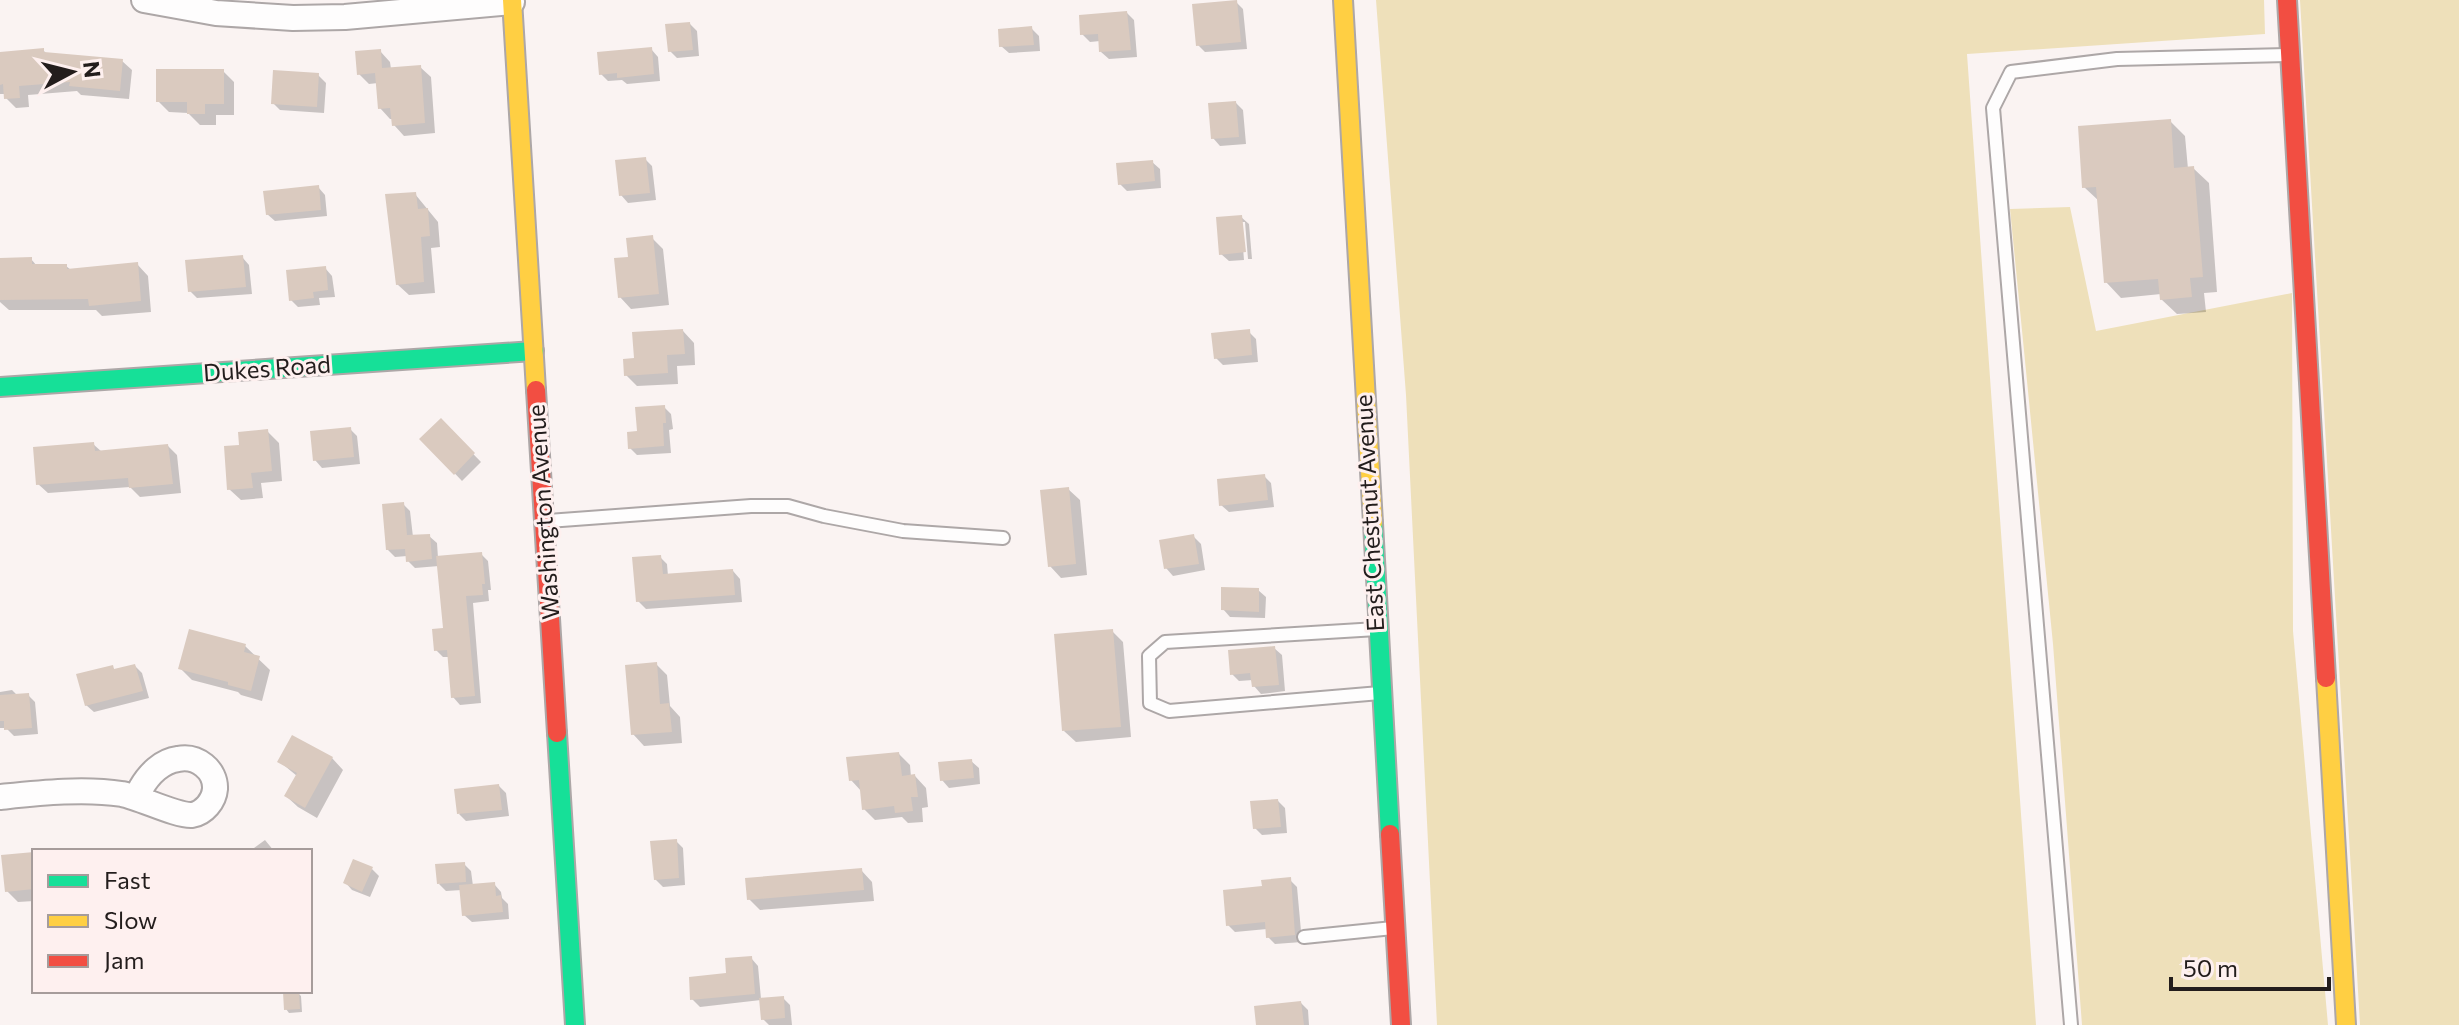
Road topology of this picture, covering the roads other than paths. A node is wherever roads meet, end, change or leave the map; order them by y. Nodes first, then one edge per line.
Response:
1 (144, 0) edge
2 (1343, 0) edge
3 (2287, 0) edge
4 (512, 1) edge
5 (2290, 55) junction
6 (534, 351) junction
7 (0, 387) edge
8 (544, 522) junction
9 (1003, 538) dead end
10 (1377, 629) junction
11 (1380, 693) junction
12 (141, 788) dead end
13 (0, 797) edge
14 (1396, 928) junction
15 (1304, 937) dead end
16 (575, 1025) edge
17 (1401, 1025) edge
18 (2071, 1025) edge
19 (2346, 1025) edge

1 - 4 street
2 - 10 street, East Chestnut Avenue
3 - 5 street
4 - 6 street, Washington Avenue
5 - 18 lane
5 - 19 street
6 - 7 street, Dukes Road
6 - 8 street, Washington Avenue
8 - 9 lane
8 - 16 street, Washington Avenue
10 - 11 street, East Chestnut Avenue
10 - 11 lane
11 - 14 street, East Chestnut Avenue
12 - 13 street
14 - 15 lane
14 - 17 street, East Chestnut Avenue

